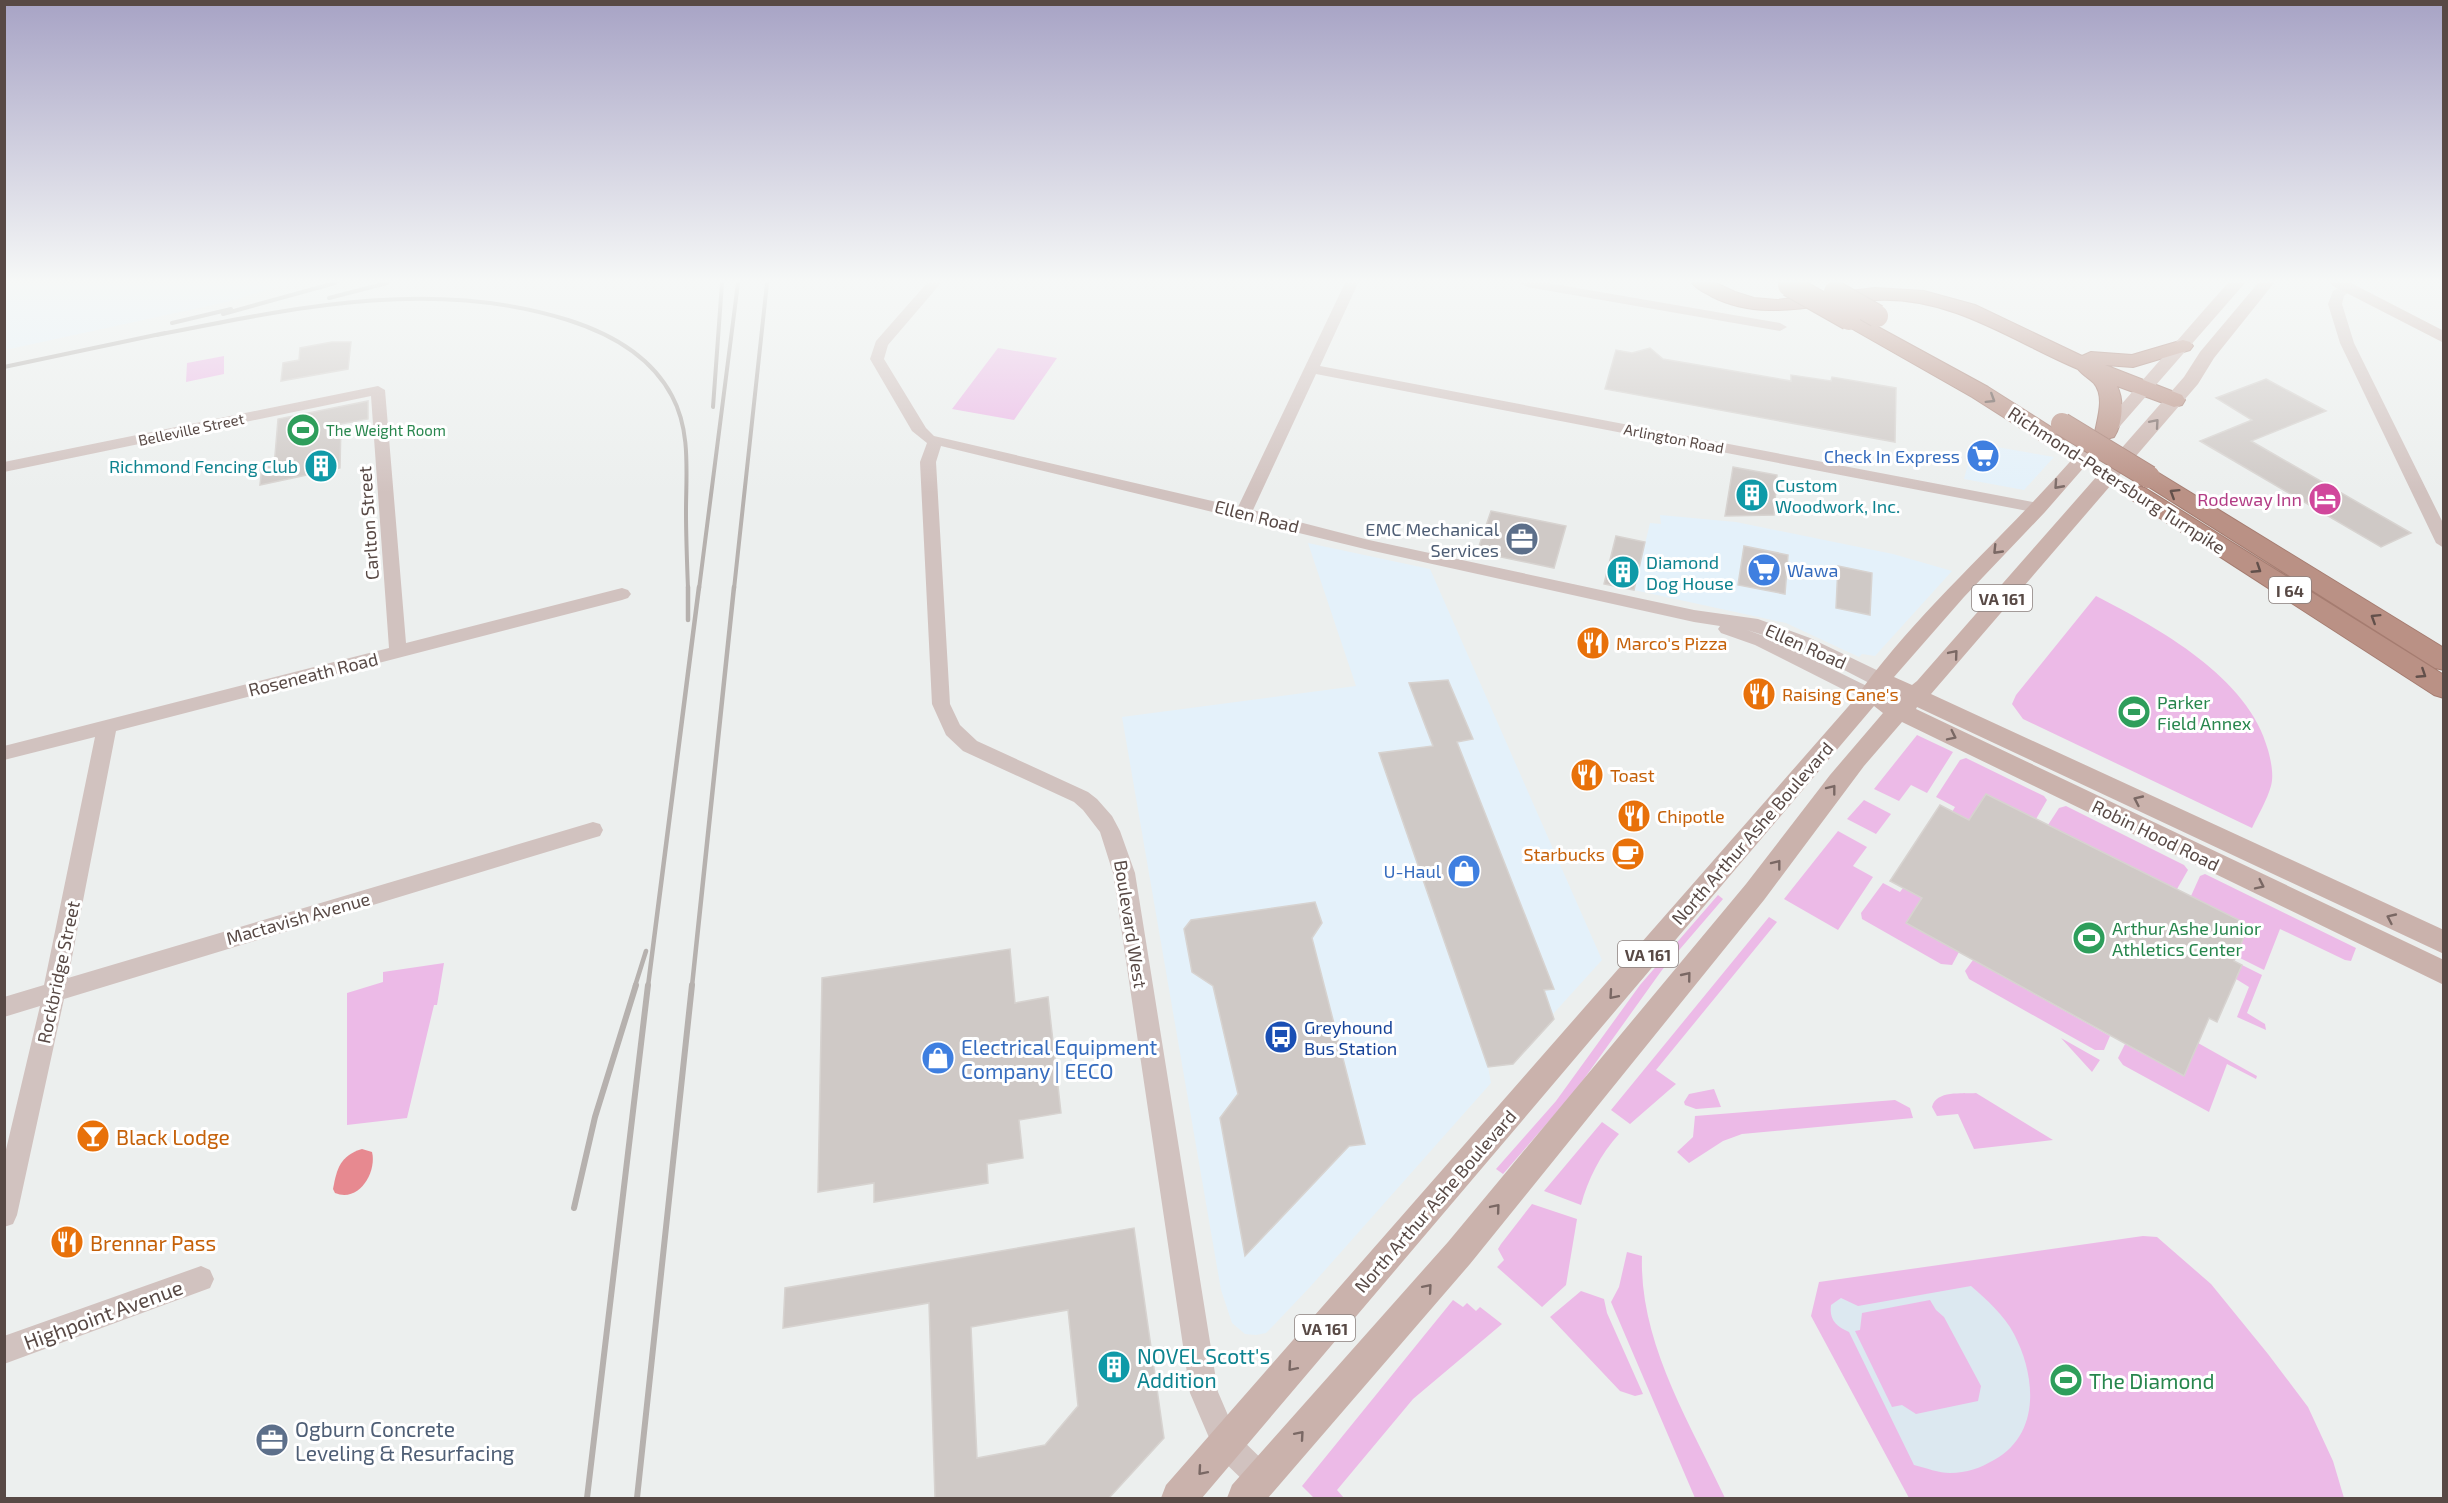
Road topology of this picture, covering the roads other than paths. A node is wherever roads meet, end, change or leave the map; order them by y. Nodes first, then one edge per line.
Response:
1 (879, 353) edge
2 (1317, 353) edge
3 (1910, 353) edge
4 (1935, 353) edge
5 (2068, 353) edge
6 (2070, 353) edge
7 (2159, 353) edge
8 (2177, 353) edge
9 (2211, 353) edge
10 (2352, 353) edge
11 (2082, 359) junction
12 (1310, 368) junction
13 (2147, 386) junction
14 (378, 390) joint
15 (2176, 398) junction
16 (2058, 431) junction
17 (2106, 432) junction
18 (935, 441) junction
19 (4, 467) edge
20 (2143, 485) junction
21 (2038, 508) junction
22 (1243, 513) junction
23 (2443, 543) edge
24 (622, 594) dead end
25 (2001, 598) junction
26 (398, 652) junction
27 (2434, 655) edge
28 (1875, 688) junction
29 (2444, 688) edge
30 (1907, 704) junction
31 (107, 727) junction
32 (4, 753) edge
33 (2124, 820) junction
34 (593, 830) dead end
35 (2258, 856) junction
36 (2444, 943) edge
37 (2444, 973) edge
38 (54, 993) junction
39 (4, 1007) edge
40 (4, 1215) edge
41 (201, 1279) dead end
42 (4, 1350) edge
43 (1226, 1444) junction
44 (1253, 1489) edge
45 (1179, 1498) edge

1 - 18 street
2 - 12 street
3 -> 16 highway, Richmond-Petersburg Turnpike / I 64, bridge
4 - 16 highway, Richmond-Petersburg Turnpike / I 64, bridge
5 - 11 highway
6 - 11 highway
7 - 11 highway
8 - 13 main road, North Arthur Ashe Boulevard / VA 161
9 - 15 main road, North Arthur Ashe Boulevard / VA 161
10 - 23 street
11 - 13 highway
11 - 17 highway
12 - 21 street, Arlington Road
12 - 22 street
13 - 15 highway
13 - 17 main road, North Arthur Ashe Boulevard / VA 161
14 - 19 street, Belleville Street
14 - 26 street, Carlton Street
25 -> 15 main road, North Arthur Ashe Boulevard / VA 161
16 - 20 highway, Richmond-Petersburg Turnpike / I 64
17 -> 21 main road, North Arthur Ashe Boulevard / VA 161
18 - 22 street, Ellen Road
18 - 43 street, Boulevard West
27 -> 20 highway, Richmond-Petersburg Turnpike / I 64
20 -> 29 highway, Richmond-Petersburg Turnpike / I 64
21 - 25 main road
21 -> 28 main road, North Arthur Ashe Boulevard / VA 161
22 - 28 street, Ellen Road
24 - 26 street, Roseneath Road
30 -> 25 main road, North Arthur Ashe Boulevard / VA 161
26 - 31 street, Roseneath Road
28 - 30 main road, Robin Hood Road
28 -> 43 main road, North Arthur Ashe Boulevard / VA 161
30 -> 33 main road, Robin Hood Road
35 -> 30 main road, Robin Hood Road
44 -> 30 main road, North Arthur Ashe Boulevard / VA 161
31 - 32 street, Roseneath Road
31 - 38 street, Rockbridge Street
33 - 35 main road
33 -> 37 main road, Robin Hood Road
34 - 38 street, Mactavish Avenue
36 -> 35 main road, Robin Hood Road
38 - 39 street, Mactavish Avenue
38 - 40 street, Rockbridge Street
41 - 42 street, Highpoint Avenue
43 - 44 street, Boulevard West
43 -> 45 main road, North Arthur Ashe Boulevard / VA 161

